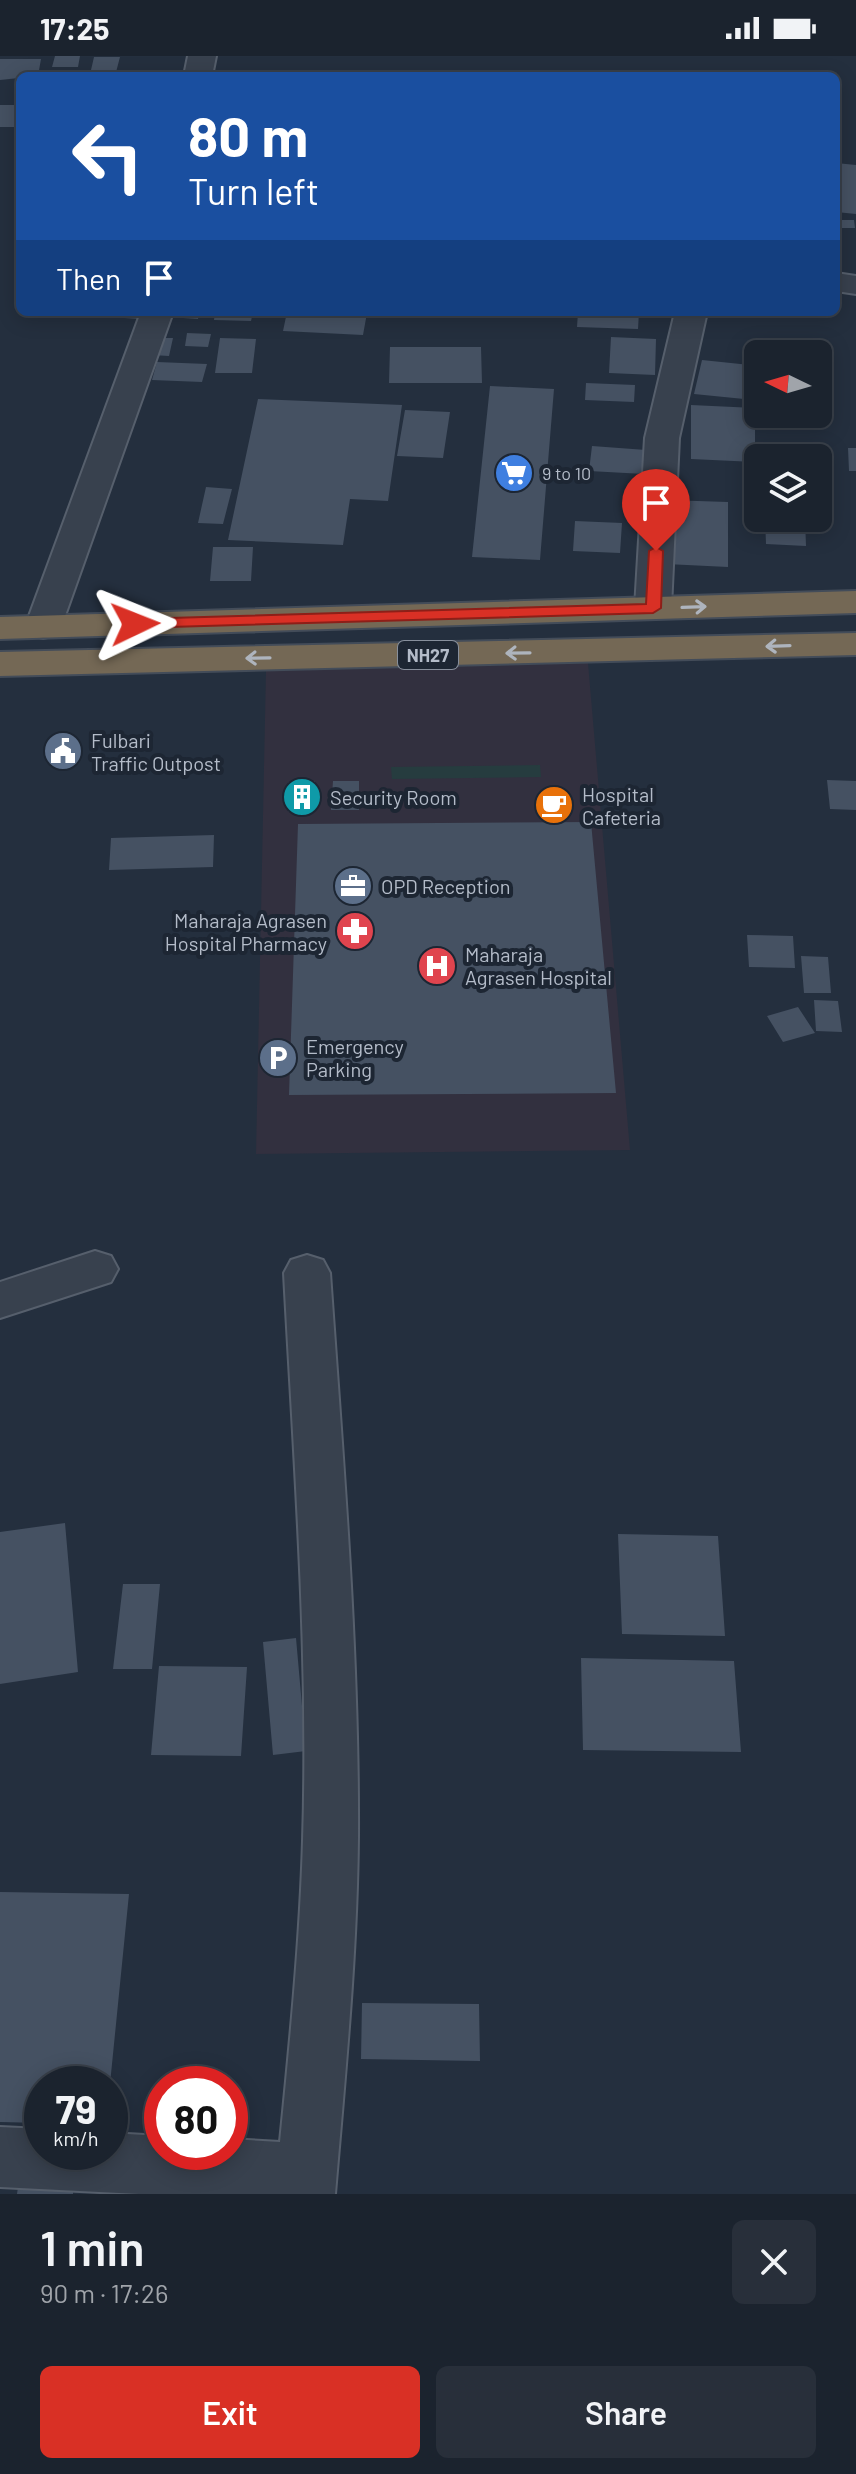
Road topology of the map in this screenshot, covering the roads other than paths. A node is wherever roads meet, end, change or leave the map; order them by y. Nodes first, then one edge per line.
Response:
1 (156, 316) edge
2 (690, 316) edge
3 (856, 602) edge
4 (653, 608) junction
5 (43, 627) junction
6 (0, 628) edge
7 (856, 644) edge
8 (0, 664) edge
9 (95, 1269) dead end
10 (307, 1273) dead end
11 (0, 1300) edge
12 (0, 2157) edge
13 (306, 2184) edge

1 - 5 street
2 - 4 street
4 -> 3 highway, NH27
4 - 5 highway, NH27
5 - 6 highway, NH27
7 -> 8 highway, NH27
9 - 11 street
10 - 13 street
12 - 13 street

